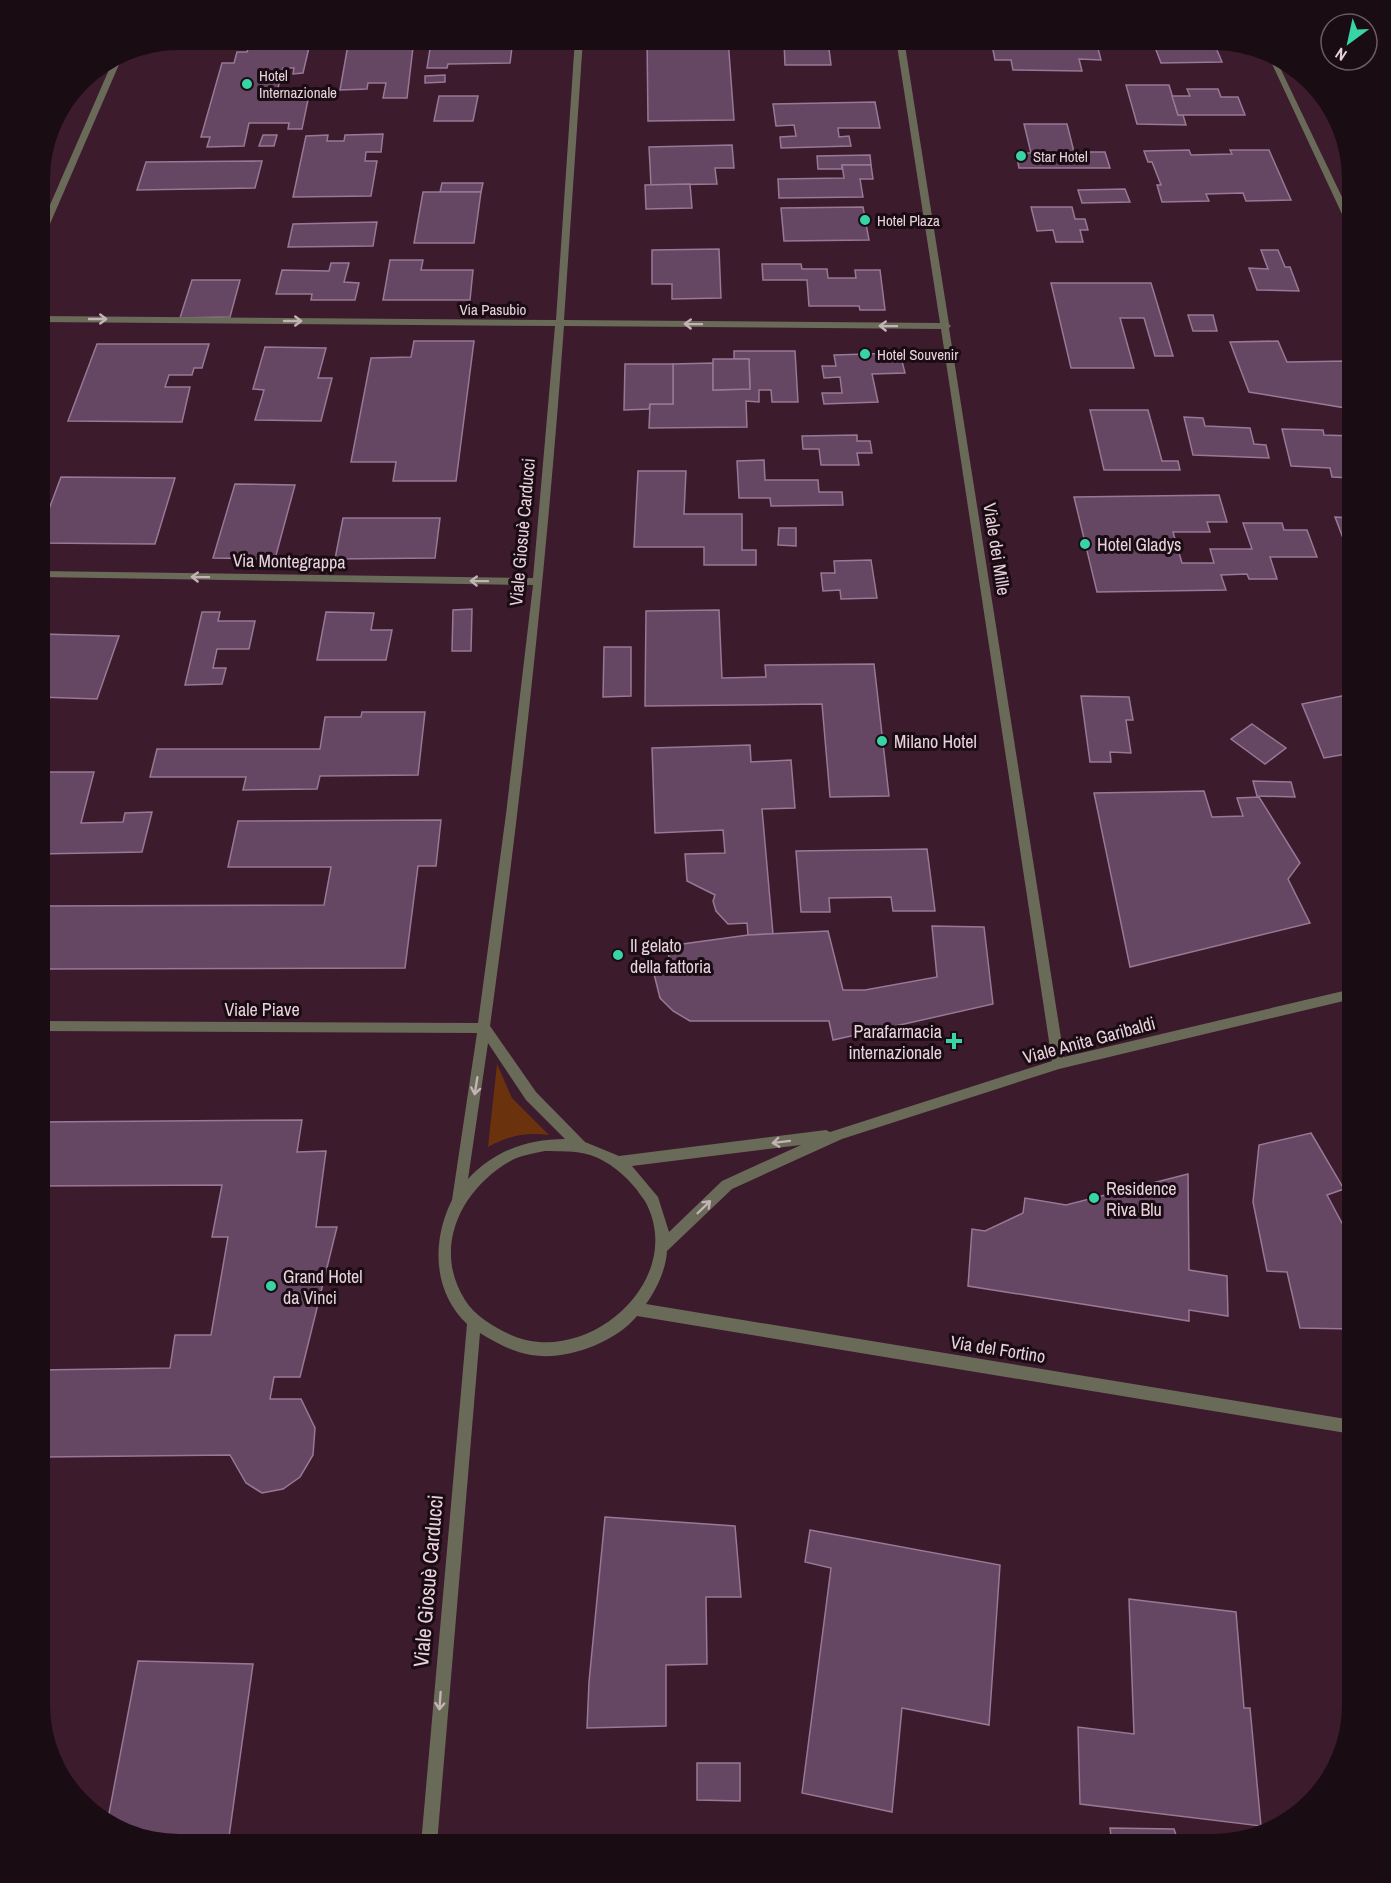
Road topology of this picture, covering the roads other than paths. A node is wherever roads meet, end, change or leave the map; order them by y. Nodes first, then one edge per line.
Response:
1 (578, 50) edge
2 (902, 50) edge
3 (1276, 66) edge
4 (114, 67) edge
5 (1342, 206) edge
6 (50, 215) edge
7 (50, 319) edge
8 (560, 322) junction
9 (947, 326) junction
10 (50, 574) edge
11 (538, 582) junction
12 (1342, 996) edge
13 (50, 1026) edge
14 (485, 1028) junction
15 (1059, 1064) junction
16 (839, 1134) junction
17 (580, 1146) junction
18 (618, 1162) junction
19 (458, 1199) junction
20 (662, 1247) junction
21 (637, 1309) junction
22 (474, 1322) junction
23 (1342, 1424) edge
24 (430, 1834) edge

1 - 8 street, Viale Giosuè Carducci
2 - 9 street, Viale dei Mille
3 - 5 street
4 - 6 street
7 -> 8 street, Via Pasubio
9 -> 8 street, Via Pasubio
8 - 11 street, Viale Giosuè Carducci
9 - 15 street, Viale dei Mille
11 -> 10 street, Via Montegrappa
11 - 14 street, Viale Giosuè Carducci
12 - 15 street, Viale Anita Garibaldi
13 - 14 street, Viale Piave
14 - 17 street
14 -> 19 street, Viale Giosuè Carducci
15 - 16 street, Viale Anita Garibaldi
16 -> 18 street, Viale Anita Garibaldi
20 -> 16 street, Viale Anita Garibaldi
17 - 18 street
17 - 19 street
18 - 20 street
19 - 22 street
20 - 21 street
21 - 22 street
21 - 23 street, Via del Fortino
22 -> 24 street, Viale Giosuè Carducci

